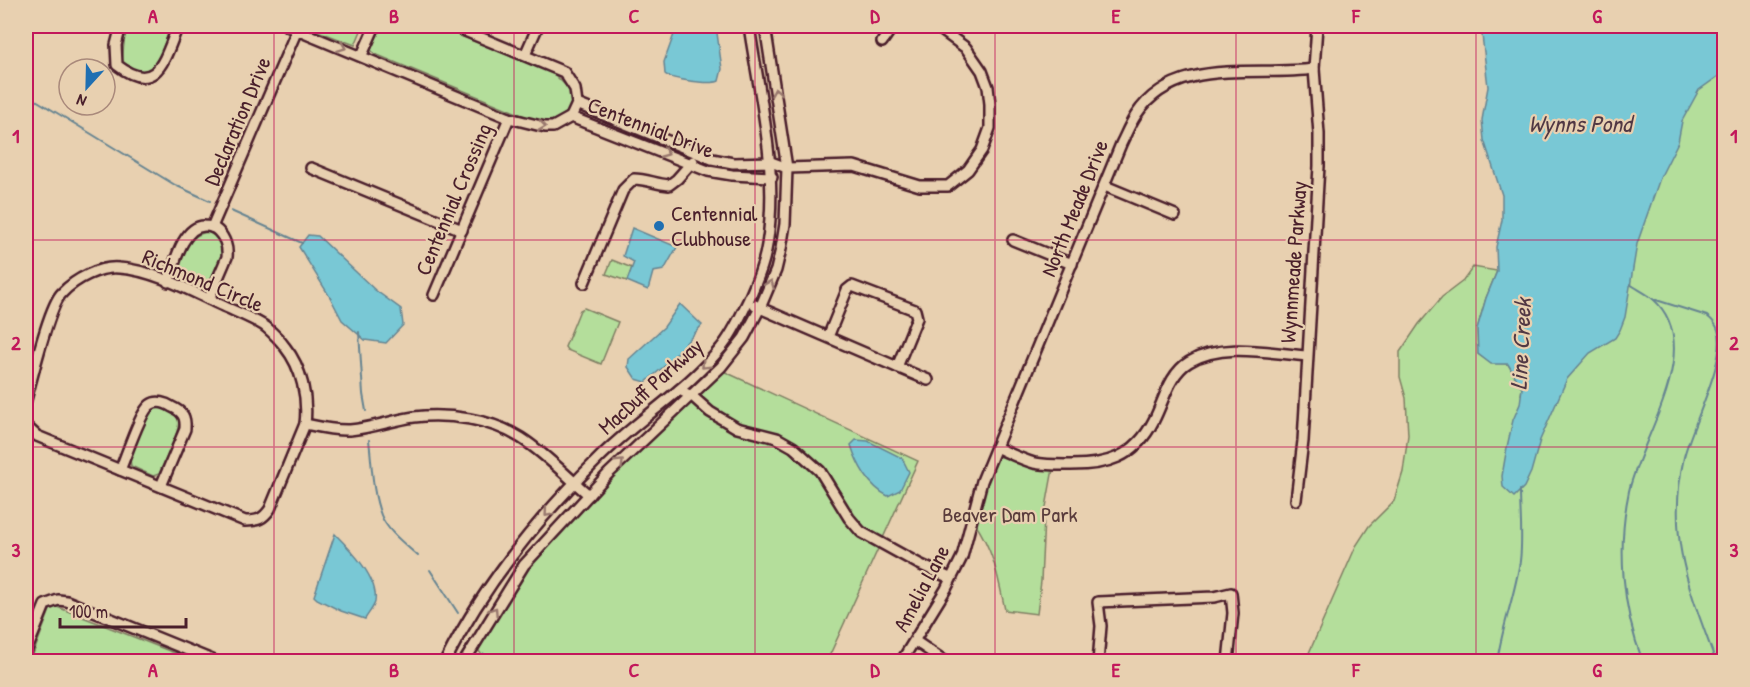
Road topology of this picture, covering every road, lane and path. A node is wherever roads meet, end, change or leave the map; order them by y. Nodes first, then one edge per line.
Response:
1 (121, 26) edge
2 (178, 26) edge
3 (287, 26) edge
4 (375, 26) edge
5 (453, 26) edge
6 (538, 26) edge
7 (749, 26) edge
8 (765, 26) edge
9 (893, 26) edge
10 (936, 26) edge
11 (1317, 26) edge
12 (297, 30) junction
13 (882, 42) dead end
14 (362, 55) junction
15 (525, 55) junction
16 (1314, 69) junction
17 (577, 104) junction
18 (571, 117) junction
19 (509, 118) junction
20 (697, 154) junction
21 (771, 162) junction
22 (692, 164) junction
23 (311, 168) dead end
24 (788, 168) junction
25 (772, 177) junction
26 (1105, 186) junction
27 (1175, 215) dead end
28 (212, 227) junction
29 (462, 230) junction
30 (1013, 240) dead end
31 (1072, 264) junction
32 (168, 282) junction
33 (584, 283) dead end
34 (434, 295) dead end
35 (208, 299) junction
36 (747, 301) junction
37 (760, 308) junction
38 (828, 337) junction
39 (1307, 356) junction
40 (897, 367) junction
41 (928, 380) dead end
42 (679, 390) junction
43 (692, 396) junction
44 (26, 400) edge
45 (305, 424) junction
46 (26, 426) edge
47 (996, 447) junction
48 (120, 470) junction
49 (575, 483) junction
50 (161, 486) junction
51 (589, 495) junction
52 (977, 495) joint
53 (1296, 500) dead end
54 (950, 578) junction
55 (915, 641) junction
56 (26, 652) edge
57 (217, 662) edge
58 (445, 662) edge
59 (464, 662) edge
60 (901, 662) edge
61 (945, 662) edge
62 (1098, 662) edge
63 (1228, 662) edge

1 - 2 street
3 - 12 street, Centennial Drive
4 - 14 street
5 - 15 street, Centennial Drive
6 - 15 street
7 - 21 street, MacDuff Parkway
24 -> 8 street, MacDuff Parkway
9 - 13 street
10 - 24 street
11 - 16 street, Wynnmeade Parkway
12 -> 14 street, Centennial Drive
12 - 28 street, Declaration Drive
14 - 19 street, Centennial Drive
15 - 17 street, Centennial Drive
16 - 26 street, North Meade Drive
16 - 39 street, Wynnmeade Parkway
17 - 18 street
17 - 20 street, Centennial Drive
19 -> 18 street, Centennial Drive
18 -> 22 street, Centennial Drive
19 - 29 street, Centennial Crossing
20 - 21 street, Centennial Drive
20 - 22 street
21 - 24 street
21 - 25 street, MacDuff Parkway
22 - 25 street, Centennial Drive
22 - 33 street
23 - 29 street
24 - 25 street
37 -> 24 street, MacDuff Parkway
25 - 36 street, MacDuff Parkway
26 - 27 street
26 - 31 street, North Meade Drive
28 - 32 street
28 - 35 street
29 - 34 street, Centennial Crossing
30 - 31 street
31 - 47 street, North Meade Drive
32 - 35 street, Richmond Circle
32 - 44 street, Richmond Circle
35 - 45 street, Richmond Circle
36 - 37 street
36 -> 42 street, MacDuff Parkway
37 - 38 street
37 - 43 street, MacDuff Parkway
38 - 40 street
38 - 40 street
39 - 47 street
39 - 53 street, Wynnmeade Parkway
40 - 41 street
42 - 43 street
42 - 49 street, MacDuff Parkway
51 -> 43 street, MacDuff Parkway
43 - 54 street
45 - 49 street
45 - 50 street, Richmond Circle
46 - 48 street, Richmond Circle
47 - 52 street, North Meade Drive
48 - 50 street, Richmond Circle
48 - 50 street
49 - 51 street
49 -> 58 street, MacDuff Parkway
59 -> 51 street, MacDuff Parkway
52 - 54 street, Amelia Lane
54 - 55 street, Amelia Lane
55 - 60 street, Amelia Lane
55 - 61 street
56 - 57 street
62 - 63 street

